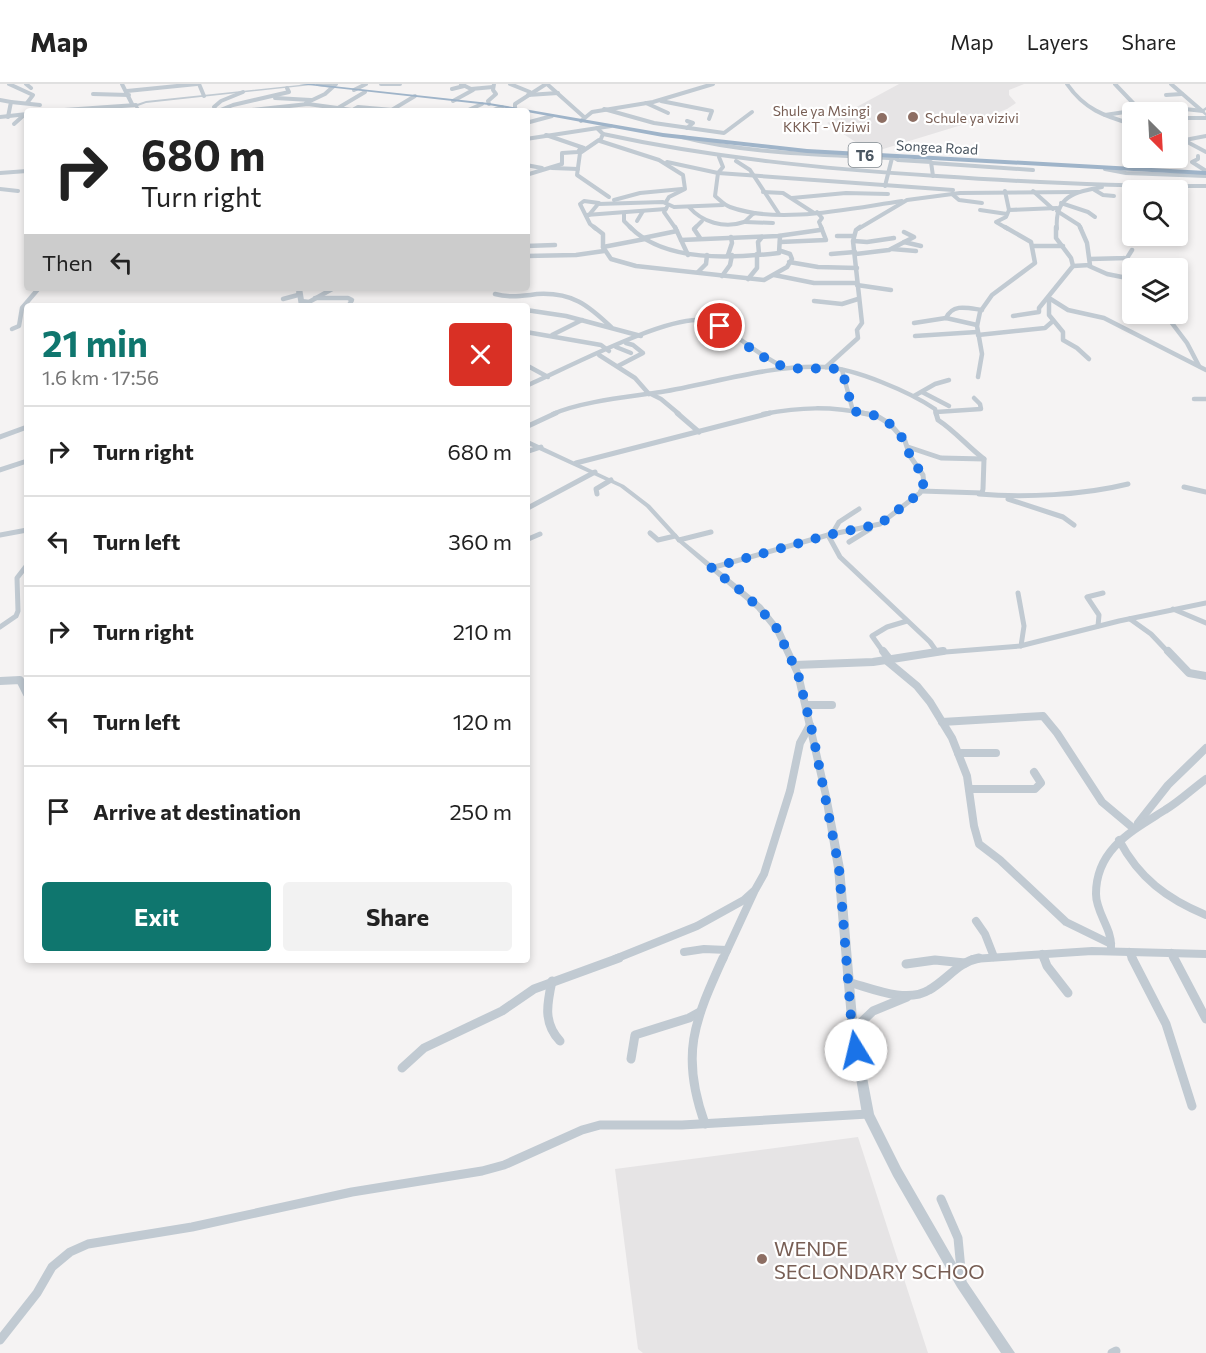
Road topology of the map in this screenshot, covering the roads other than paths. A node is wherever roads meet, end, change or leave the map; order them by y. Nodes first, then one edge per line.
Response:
1 (10, 84) edge
2 (26, 84) edge
3 (122, 84) edge
4 (198, 84) edge
5 (318, 84) edge
6 (366, 84) edge
7 (381, 84) edge
8 (400, 84) edge
9 (510, 84) edge
10 (546, 84) edge
11 (713, 84) edge
12 (1067, 84) edge
13 (1115, 84) edge
14 (1172, 84) edge
15 (301, 85) edge
16 (310, 85) edge
17 (463, 85) edge
18 (286, 86) edge
19 (333, 86) edge
20 (493, 86) edge
21 (30, 88) dead end
22 (471, 88) junction
23 (452, 89) dead end
24 (354, 90) junction
25 (243, 92) junction
26 (365, 92) junction
27 (530, 92) junction
28 (128, 93) junction
29 (558, 93) junction
30 (93, 94) dead end
31 (1182, 94) junction
32 (525, 95) junction
33 (1166, 95) dead end
34 (204, 96) junction
35 (670, 96) junction
36 (275, 98) dead end
37 (687, 98) dead end
38 (416, 99) junction
39 (0, 100) edge
40 (314, 100) junction
41 (659, 100) junction
42 (453, 101) junction
43 (11, 102) junction
44 (1132, 102) edge
45 (27, 103) junction
46 (646, 103) junction
47 (134, 104) junction
48 (302, 104) junction
49 (482, 104) junction
50 (489, 104) junction
51 (40, 105) dead end
52 (112, 105) junction
53 (325, 106) junction
54 (502, 107) joint
55 (81, 108) edge
56 (112, 108) edge
57 (137, 108) edge
58 (217, 108) edge
59 (228, 108) edge
60 (279, 108) edge
61 (318, 108) edge
62 (338, 108) joint
63 (395, 108) edge
64 (473, 108) edge
65 (508, 108) edge
66 (518, 108) edge
67 (604, 109) junction
68 (1188, 110) edge
69 (530, 112) edge
70 (752, 112) dead end
71 (1122, 112) edge
72 (668, 113) dead end
73 (1205, 113) edge
74 (24, 114) edge
75 (24, 115) edge
76 (1105, 115) junction
77 (552, 116) junction
78 (1188, 116) edge
79 (0, 117) edge
80 (8, 117) junction
81 (709, 118) dead end
82 (582, 119) junction
83 (687, 121) dead end
84 (1122, 121) edge
85 (530, 122) edge
86 (14, 124) dead end
87 (530, 125) edge
88 (611, 126) junction
89 (534, 127) dead end
90 (597, 128) junction
91 (687, 129) junction
92 (540, 132) dead end
93 (651, 133) junction
94 (603, 134) junction
95 (547, 135) junction
96 (1206, 136) edge
97 (680, 137) junction
98 (530, 138) edge
99 (1196, 138) junction
100 (694, 139) junction
101 (1188, 139) edge
102 (599, 140) junction
103 (636, 141) junction
104 (1188, 141) edge
105 (1192, 143) junction
106 (581, 147) junction
107 (587, 148) junction
108 (623, 148) junction
109 (764, 149) junction
110 (783, 151) junction
111 (654, 152) dead end
112 (1206, 152) edge
113 (799, 153) junction
114 (824, 154) junction
115 (645, 156) junction
116 (719, 156) junction
117 (1198, 156) dead end
118 (893, 158) junction
119 (734, 159) junction
120 (661, 161) junction
121 (791, 161) dead end
122 (757, 162) junction
123 (932, 163) junction
124 (779, 164) junction
125 (953, 164) junction
126 (530, 166) edge
127 (816, 167) junction
128 (985, 167) junction
129 (24, 168) edge
130 (547, 168) junction
131 (1033, 169) junction
132 (578, 170) junction
133 (24, 171) edge
134 (14, 172) junction
135 (20, 172) junction
136 (982, 172) dead end
137 (0, 173) edge
138 (718, 173) junction
139 (887, 173) junction
140 (530, 174) edge
141 (942, 174) dead end
142 (1204, 175) edge
143 (933, 176) junction
144 (754, 177) junction
145 (1040, 178) dead end
146 (2, 181) edge
147 (1045, 183) junction
148 (1114, 185) junction
149 (887, 186) junction
150 (1192, 186) junction
151 (1206, 186) edge
152 (0, 188) edge
153 (684, 189) junction
154 (1094, 189) junction
155 (18, 191) dead end
156 (816, 191) dead end
157 (1005, 191) junction
158 (1033, 191) junction
159 (1050, 191) junction
160 (764, 192) junction
161 (977, 192) junction
162 (1079, 192) junction
163 (1192, 192) dead end
164 (888, 194) junction
165 (952, 194) junction
166 (819, 195) junction
167 (1114, 196) dead end
168 (792, 198) junction
169 (609, 199) junction
170 (907, 200) junction
171 (893, 202) junction
172 (599, 203) junction
173 (1061, 203) junction
174 (982, 204) dead end
175 (667, 206) junction
176 (723, 206) junction
177 (689, 207) junction
178 (980, 210) dead end
179 (1056, 210) junction
180 (643, 211) junction
181 (815, 212) junction
182 (1008, 212) junction
183 (624, 213) junction
184 (755, 213) junction
185 (772, 214) junction
186 (779, 214) junction
187 (586, 215) junction
188 (1095, 217) dead end
189 (637, 221) dead end
190 (702, 221) junction
191 (736, 222) junction
192 (745, 222) junction
193 (759, 222) junction
194 (772, 223) junction
195 (760, 229) dead end
196 (820, 230) junction
197 (677, 231) junction
198 (738, 231) dead end
199 (771, 231) dead end
200 (904, 232) dead end
201 (837, 236) dead end
202 (731, 237) junction
203 (762, 237) junction
204 (644, 238) junction
205 (700, 238) junction
206 (894, 238) dead end
207 (780, 239) junction
208 (854, 239) junction
209 (681, 240) junction
210 (865, 242) junction
211 (904, 242) junction
212 (555, 245) dead end
213 (530, 246) edge
214 (921, 246) dead end
215 (1033, 246) junction
216 (1063, 246) junction
217 (604, 249) junction
218 (891, 249) junction
219 (1132, 250) dead end
220 (781, 251) junction
221 (916, 251) dead end
222 (856, 253) junction
223 (758, 254) junction
224 (688, 255) junction
225 (707, 255) junction
226 (730, 255) junction
227 (831, 255) dead end
228 (530, 256) edge
229 (1122, 258) edge
230 (1124, 258) edge
231 (1090, 259) junction
232 (789, 262) junction
233 (1073, 266) junction
234 (1089, 266) junction
235 (840, 268) junction
236 (857, 268) junction
237 (698, 272) junction
238 (774, 275) junction
239 (722, 276) junction
240 (728, 277) junction
241 (1122, 277) edge
242 (840, 278) junction
243 (748, 279) junction
244 (857, 284) junction
245 (722, 285) dead end
246 (891, 290) dead end
247 (36, 291) edge
248 (299, 291) edge
249 (328, 291) edge
250 (566, 291) dead end
251 (495, 294) dead end
252 (315, 298) junction
253 (330, 298) junction
254 (571, 298) junction
255 (1049, 298) junction
256 (283, 299) dead end
257 (858, 299) junction
258 (814, 301) dead end
259 (26, 303) edge
260 (309, 303) edge
261 (331, 303) edge
262 (350, 303) edge
263 (24, 306) edge
264 (982, 310) junction
265 (530, 311) edge
266 (1012, 316) dead end
267 (946, 318) junction
268 (582, 320) junction
269 (1053, 321) junction
270 (914, 323) dead end
271 (1173, 324) edge
272 (977, 325) junction
273 (611, 327) junction
274 (12, 329) dead end
275 (977, 333) junction
276 (530, 334) edge
277 (551, 335) junction
278 (641, 336) junction
279 (915, 336) dead end
280 (626, 343) junction
281 (616, 347) junction
282 (609, 351) junction
283 (631, 353) dead end
284 (599, 355) junction
285 (1089, 359) dead end
286 (618, 366) junction
287 (1199, 366) junction
288 (530, 367) edge
289 (826, 367) junction
290 (789, 368) junction
291 (842, 370) junction
292 (1206, 370) edge
293 (548, 377) junction
294 (978, 377) dead end
295 (949, 380) dead end
296 (530, 384) edge
297 (922, 392) junction
298 (650, 394) junction
299 (914, 396) junction
300 (974, 398) dead end
301 (1194, 399) dead end
302 (1206, 399) edge
303 (949, 406) dead end
304 (853, 411) junction
305 (936, 412) junction
306 (530, 425) edge
307 (24, 428) edge
308 (699, 432) junction
309 (0, 437) edge
310 (530, 443) edge
311 (541, 447) junction
312 (908, 447) junction
313 (530, 451) edge
314 (984, 459) junction
315 (24, 462) edge
316 (576, 463) junction
317 (0, 470) edge
318 (595, 472) junction
319 (611, 480) junction
320 (1128, 484) dead end
321 (1184, 487) dead end
322 (1206, 489) edge
323 (921, 490) junction
324 (597, 494) dead end
325 (979, 494) junction
326 (1068, 494) junction
327 (1003, 497) junction
328 (1069, 502) dead end
329 (530, 507) edge
330 (859, 509) dead end
331 (1074, 525) dead end
332 (873, 527) junction
333 (24, 531) edge
334 (711, 532) dead end
335 (650, 533) dead end
336 (540, 534) dead end
337 (0, 535) edge
338 (830, 535) junction
339 (530, 538) edge
340 (677, 538) junction
341 (849, 542) dead end
342 (711, 568) junction
343 (24, 569) edge
344 (1018, 593) dead end
345 (1103, 593) dead end
346 (1206, 603) edge
347 (1173, 609) junction
348 (1130, 619) junction
349 (907, 621) junction
350 (1206, 623) edge
351 (1098, 626) junction
352 (0, 627) edge
353 (1021, 646) junction
354 (937, 652) junction
355 (912, 657) junction
356 (888, 660) junction
357 (795, 665) junction
358 (904, 671) junction
359 (1206, 676) edge
360 (0, 681) edge
361 (24, 688) edge
362 (806, 705) junction
363 (832, 705) dead end
364 (942, 722) junction
365 (810, 725) junction
366 (1206, 748) edge
367 (958, 753) junction
368 (996, 753) dead end
369 (1034, 772) dead end
370 (1206, 779) edge
371 (969, 789) junction
372 (1135, 827) junction
373 (1119, 840) junction
374 (755, 890) junction
375 (1206, 915) edge
376 (976, 921) dead end
377 (1110, 948) junction
378 (727, 950) junction
379 (684, 952) dead end
380 (1129, 952) junction
381 (1171, 952) junction
382 (1042, 954) junction
383 (1206, 954) edge
384 (994, 957) junction
385 (965, 963) junction
386 (906, 964) dead end
387 (552, 981) junction
388 (848, 982) junction
389 (1068, 993) dead end
390 (909, 996) junction
391 (700, 1012) junction
392 (1206, 1019) edge
393 (852, 1030) junction
394 (560, 1041) dead end
395 (631, 1059) dead end
396 (402, 1068) dead end
397 (1192, 1106) dead end
398 (868, 1114) junction
399 (705, 1124) junction
400 (940, 1199) dead end
401 (962, 1283) junction
402 (0, 1340) edge
403 (1009, 1353) edge

1 - 45 street
2 - 21 street
3 - 28 street
4 - 28 street
4 - 34 street
5 - 19 street
6 - 24 street
7 - 8 street
9 - 27 street
10 - 27 street
10 - 29 street
11 - 35 street
12 - 76 street
13 - 44 street
14 - 31 street
15 - 16 highway, T6
15 - 18 street
16 - 19 highway, Songea Road / T6
17 - 22 street
17 - 23 street
18 - 25 street
18 - 59 street
19 - 24 highway, Songea Road / T6
19 - 40 street
20 - 22 street
20 - 50 street
22 - 42 street
24 - 26 highway, Songea Road / T6
25 - 34 street
25 - 58 street
26 - 38 highway, Songea Road / T6
26 - 62 street
27 - 32 street
28 - 30 street
28 - 47 street
29 - 32 street
29 - 82 street
31 - 33 street
31 - 73 street
32 - 66 street
34 - 47 street
35 - 37 street
35 - 41 street
36 - 40 street
38 - 42 highway, Songea Road / T6
38 - 63 street
39 - 43 street
40 - 48 street
41 - 46 street
41 - 81 street
42 - 49 highway, Songea Road / T6
43 - 45 street
43 - 80 street
45 - 51 street
46 - 67 street
46 - 72 street
47 - 52 street
47 - 57 street
48 - 53 street
48 - 60 street
49 - 50 highway, Songea Road / T6
49 - 64 street
50 - 54 highway, Songea Road / T6
52 - 55 street
52 - 56 street
53 - 61 street
53 - 62 street
54 - 65 highway, Songea Road / T6
67 - 82 street
67 - 91 street
68 - 73 street
69 - 77 highway, Songea Road / T6
70 - 91 street
71 - 76 street
73 - 78 street
74 - 80 street
75 - 86 street
76 - 84 street
77 - 82 highway, Songea Road / T6
77 - 85 street
79 - 80 street
82 - 88 highway, Songea Road / T6
83 - 91 street
87 - 89 street
88 - 90 street
88 - 93 highway, Songea Road / T6
90 - 94 street
90 - 95 street
91 - 97 street
91 - 100 street
92 - 95 street
93 - 97 highway, Songea Road / T6
93 - 103 street
94 - 102 street
94 - 103 street
95 - 98 street
95 - 106 street
96 - 99 street
97 - 100 highway, Songea Road / T6
97 - 109 street
99 - 101 street
99 - 105 street
100 - 118 highway, Songea Road / T6
102 - 107 street
102 - 108 street
103 - 108 street
103 - 116 street
104 - 105 street
105 - 112 street
106 - 107 street
106 - 130 street
107 - 132 street
108 - 115 street
109 - 110 street
109 - 122 street
110 - 113 street
110 - 124 street
111 - 115 street
113 - 114 street
113 - 121 street
114 - 118 street
114 - 127 street
115 - 120 street
116 - 119 street
116 - 138 street
117 - 142 street
118 - 123 street
118 - 131 highway, Songea Road / T6
118 - 139 street
119 - 122 street
119 - 144 street
120 - 138 street
120 - 153 street
122 - 124 street
123 - 125 street
123 - 143 street
124 - 127 street
125 - 128 street
125 - 141 street
126 - 130 street
127 - 139 street
128 - 131 street
128 - 136 street
129 - 135 street
130 - 132 street
130 - 140 street
131 - 142 highway, Songea Road / T6
132 - 169 street
133 - 135 street
134 - 135 street
134 - 137 street
134 - 146 street
138 - 144 street
138 - 176 street
139 - 143 street
139 - 149 street
143 - 147 street
144 - 149 street
144 - 160 street
145 - 147 street
146 - 152 street
147 - 148 street
147 - 159 street
148 - 150 street
148 - 154 street
149 - 161 street
149 - 164 street
150 - 151 street
150 - 163 street
152 - 155 street
153 - 169 street
153 - 175 street
154 - 162 street
154 - 167 street
156 - 166 street
157 - 158 street
157 - 161 street
157 - 182 street
158 - 159 street
158 - 179 street
159 - 162 street
160 - 168 street
160 - 186 street
161 - 165 street
162 - 173 street
164 - 166 street
164 - 171 street
165 - 170 street
165 - 174 street
166 - 168 street
168 - 181 street
169 - 172 street
169 - 175 street
170 - 171 street
170 - 208 street
171 - 181 street
172 - 187 street
172 - 187 street
173 - 179 street
173 - 188 street
175 - 177 street
175 - 180 street
175 - 197 street
176 - 177 street
176 - 184 street
177 - 190 street
178 - 182 street
179 - 182 street
179 - 216 street
179 - 231 street
180 - 183 street
180 - 189 street
181 - 186 street
181 - 196 street
182 - 215 street
183 - 187 street
183 - 204 street
184 - 185 street
184 - 192 street
185 - 186 street
185 - 194 street
187 - 217 street
190 - 191 street
190 - 205 street
191 - 192 street
191 - 198 street
192 - 193 street
193 - 194 street
193 - 195 street
194 - 199 street
196 - 207 street
196 - 207 street
197 - 204 street
197 - 209 street
200 - 211 street
201 - 208 street
202 - 203 street
202 - 205 street
202 - 226 street
203 - 207 street
203 - 223 street
204 - 217 street
204 - 224 street
205 - 209 street
206 - 210 street
207 - 220 street
208 - 210 street
208 - 222 street
209 - 224 street
210 - 218 street
211 - 214 street
211 - 218 street
212 - 213 street
215 - 216 street
215 - 264 street
216 - 233 street
217 - 228 street
217 - 237 street
218 - 221 street
218 - 222 street
219 - 230 street
220 - 223 street
220 - 232 street
222 - 227 street
222 - 236 street
223 - 226 street
223 - 243 street
224 - 225 street
225 - 226 street
225 - 237 street
226 - 239 street
229 - 231 street
231 - 234 street
232 - 235 street
232 - 238 street
233 - 234 street
233 - 255 street
234 - 241 street
235 - 236 street
235 - 242 street
236 - 244 street
237 - 239 street
238 - 242 street
238 - 243 street
239 - 240 street
240 - 243 street
240 - 245 street
242 - 244 street
244 - 246 street
244 - 257 street
247 - 259 street
248 - 256 street
249 - 252 street
250 - 254 street
251 - 254 street
252 - 253 street
252 - 260 street
253 - 261 street
253 - 262 street
254 - 273 street
255 - 266 street
255 - 269 street
255 - 287 street
257 - 258 street
257 - 289 street
263 - 274 street
264 - 267 street
264 - 272 street
265 - 268 street
267 - 270 street
267 - 272 street
268 - 273 street
268 - 277 street
269 - 275 street
269 - 285 street
271 - 287 street
272 - 275 street
273 - 278 street
275 - 279 street
275 - 294 street
276 - 277 street
277 - 282 street
278 - 280 street
278 - 290 street
280 - 281 street
280 - 286 street
281 - 282 street
281 - 283 street
282 - 284 street
284 - 286 street
284 - 293 street
286 - 298 street
287 - 292 street
288 - 293 street
289 - 290 street
289 - 291 street
290 - 298 street
291 - 299 street
291 - 304 street
293 - 296 street
295 - 297 street
297 - 299 street
297 - 303 street
298 - 306 street
298 - 308 street
299 - 305 street
300 - 305 street
301 - 302 street
304 - 308 street
304 - 312 street
305 - 314 street
307 - 309 street
308 - 316 street
310 - 311 street
311 - 313 street
311 - 316 street
312 - 314 street
312 - 323 street
314 - 325 street
315 - 317 street
316 - 318 street
318 - 319 street
318 - 329 street
319 - 324 street
319 - 340 street
320 - 326 street
321 - 322 street
323 - 325 street
323 - 332 street
325 - 327 street
326 - 327 street
326 - 328 street
327 - 331 street
330 - 338 street
332 - 338 street
332 - 341 street
333 - 337 street
334 - 340 street
335 - 340 street
336 - 339 street
338 - 342 street
338 - 349 street
340 - 342 street
342 - 357 street
343 - 352 street
344 - 353 street
345 - 351 street
346 - 347 street
347 - 348 street
347 - 350 street
348 - 351 street
348 - 359 street
349 - 354 street
349 - 356 street
351 - 353 street
353 - 354 street
354 - 355 street
355 - 356 street
355 - 358 street
356 - 357 street
356 - 358 street
357 - 362 street
358 - 364 street
360 - 361 street
362 - 363 street
362 - 365 street
364 - 367 street
364 - 372 street
365 - 374 street
365 - 388 street
366 - 372 street
367 - 368 street
367 - 371 street
369 - 371 street
370 - 372 street
371 - 377 street
372 - 373 street
373 - 375 street
373 - 377 street
374 - 378 street
374 - 387 street
376 - 384 street
377 - 380 street
377 - 382 street
378 - 379 street
378 - 391 street
380 - 381 street
380 - 397 street
381 - 383 street
381 - 392 street
382 - 384 street
382 - 389 street
384 - 385 street
385 - 386 street
385 - 390 street
387 - 394 street
387 - 396 street
388 - 390 street
388 - 393 street
390 - 393 street
391 - 395 street
391 - 399 street
393 - 398 street
398 - 399 street
398 - 401 street
399 - 402 street
400 - 401 street
401 - 403 street

